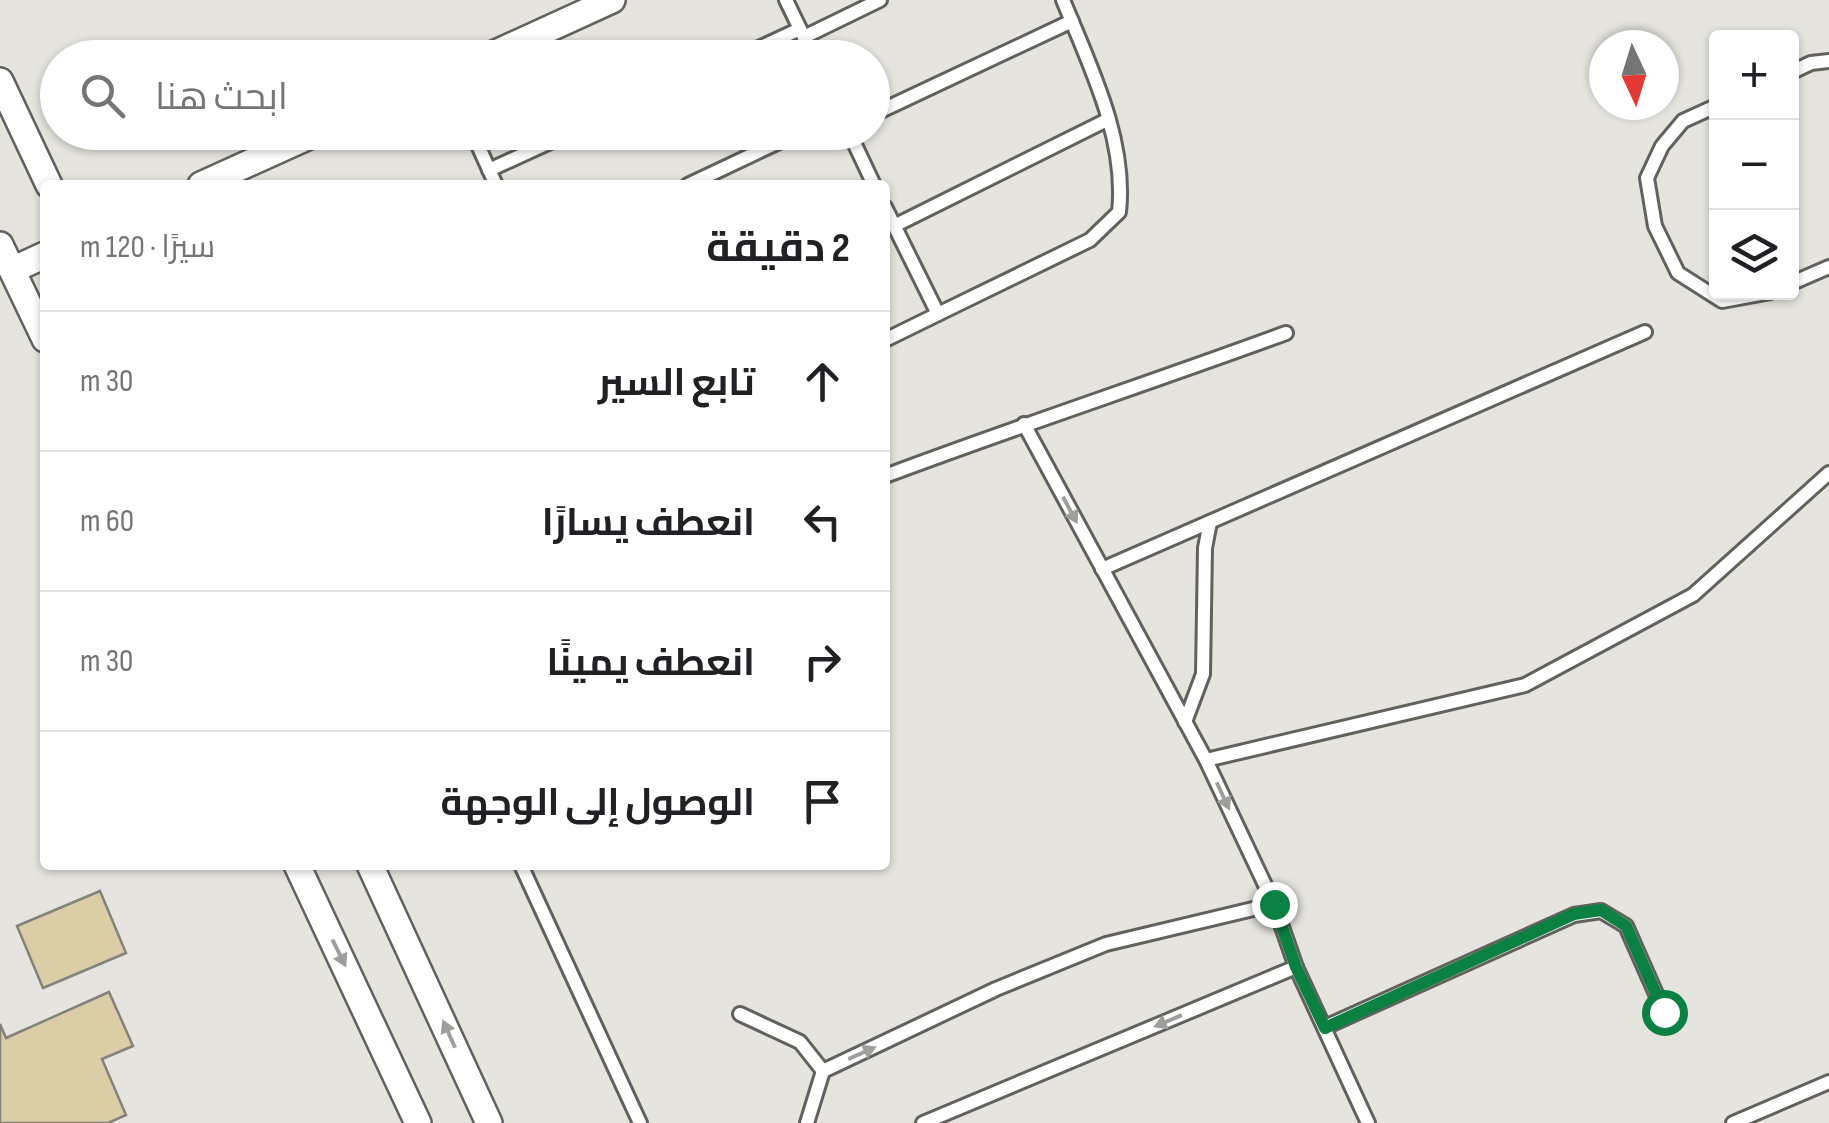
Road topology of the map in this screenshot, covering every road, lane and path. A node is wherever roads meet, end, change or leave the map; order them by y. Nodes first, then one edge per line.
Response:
1 (612, 0) edge
2 (786, 0) edge
3 (880, 0) edge
4 (1064, 0) edge
5 (1072, 21) junction
6 (802, 33) junction
7 (524, 40) edge
8 (784, 40) edge
9 (805, 40) edge
10 (1829, 61) edge
11 (1799, 69) edge
12 (0, 81) edge
13 (890, 106) edge
14 (1709, 109) edge
15 (1108, 120) junction
16 (278, 150) edge
17 (481, 150) edge
18 (533, 150) edge
19 (762, 150) edge
20 (857, 150) edge
21 (490, 170) junction
22 (47, 180) edge
23 (212, 180) edge
24 (494, 180) edge
25 (699, 180) edge
26 (872, 180) edge
27 (890, 214) edge
28 (890, 219) edge
29 (0, 245) edge
30 (40, 257) edge
31 (1829, 267) edge
32 (12, 270) junction
33 (1799, 281) edge
34 (1709, 293) edge
35 (938, 314) junction
36 (40, 329) edge
37 (1645, 332) dead end
38 (1286, 333) dead end
39 (890, 338) edge
40 (1024, 424) junction
41 (1829, 473) edge
42 (890, 474) edge
43 (1210, 522) junction
44 (1102, 570) junction
45 (1185, 722) junction
46 (1206, 760) junction
47 (299, 870) edge
48 (372, 870) edge
49 (523, 870) edge
50 (1274, 904) junction
51 (1296, 967) junction
52 (1664, 1012) dead end
53 (740, 1014) dead end
54 (1325, 1028) junction
55 (822, 1071) junction
56 (1829, 1082) edge
57 (418, 1123) edge
58 (489, 1123) edge
59 (640, 1123) edge
60 (807, 1123) edge
61 (923, 1123) edge
62 (1368, 1123) edge
63 (1733, 1123) edge

1 - 7 street
2 - 6 lane
3 - 6 lane
4 - 5 lane
5 - 13 lane
5 - 15 lane
6 - 8 lane
6 - 9 lane
10 - 11 lane
12 - 22 street
14 - 34 lane
15 - 27 lane
15 - 35 lane
16 - 23 street
17 - 21 lane
18 - 21 lane
19 - 25 lane
20 - 26 lane
21 - 24 lane
28 - 35 lane
29 - 32 street
30 - 32 street
31 - 33 lane
32 - 36 street
35 - 39 lane
37 - 43 lane
38 - 40 lane
40 - 42 lane
40 -> 44 lane
41 - 46 lane
43 - 44 lane
43 - 45 lane
44 - 45 lane
45 - 46 lane
46 -> 50 lane
47 -> 57 street
58 -> 48 street
49 - 59 lane
50 - 51 lane
55 -> 50 lane
51 - 54 lane
51 -> 61 lane
52 - 54 lane
53 - 55 lane
54 - 62 lane
55 - 60 lane
56 - 63 lane

